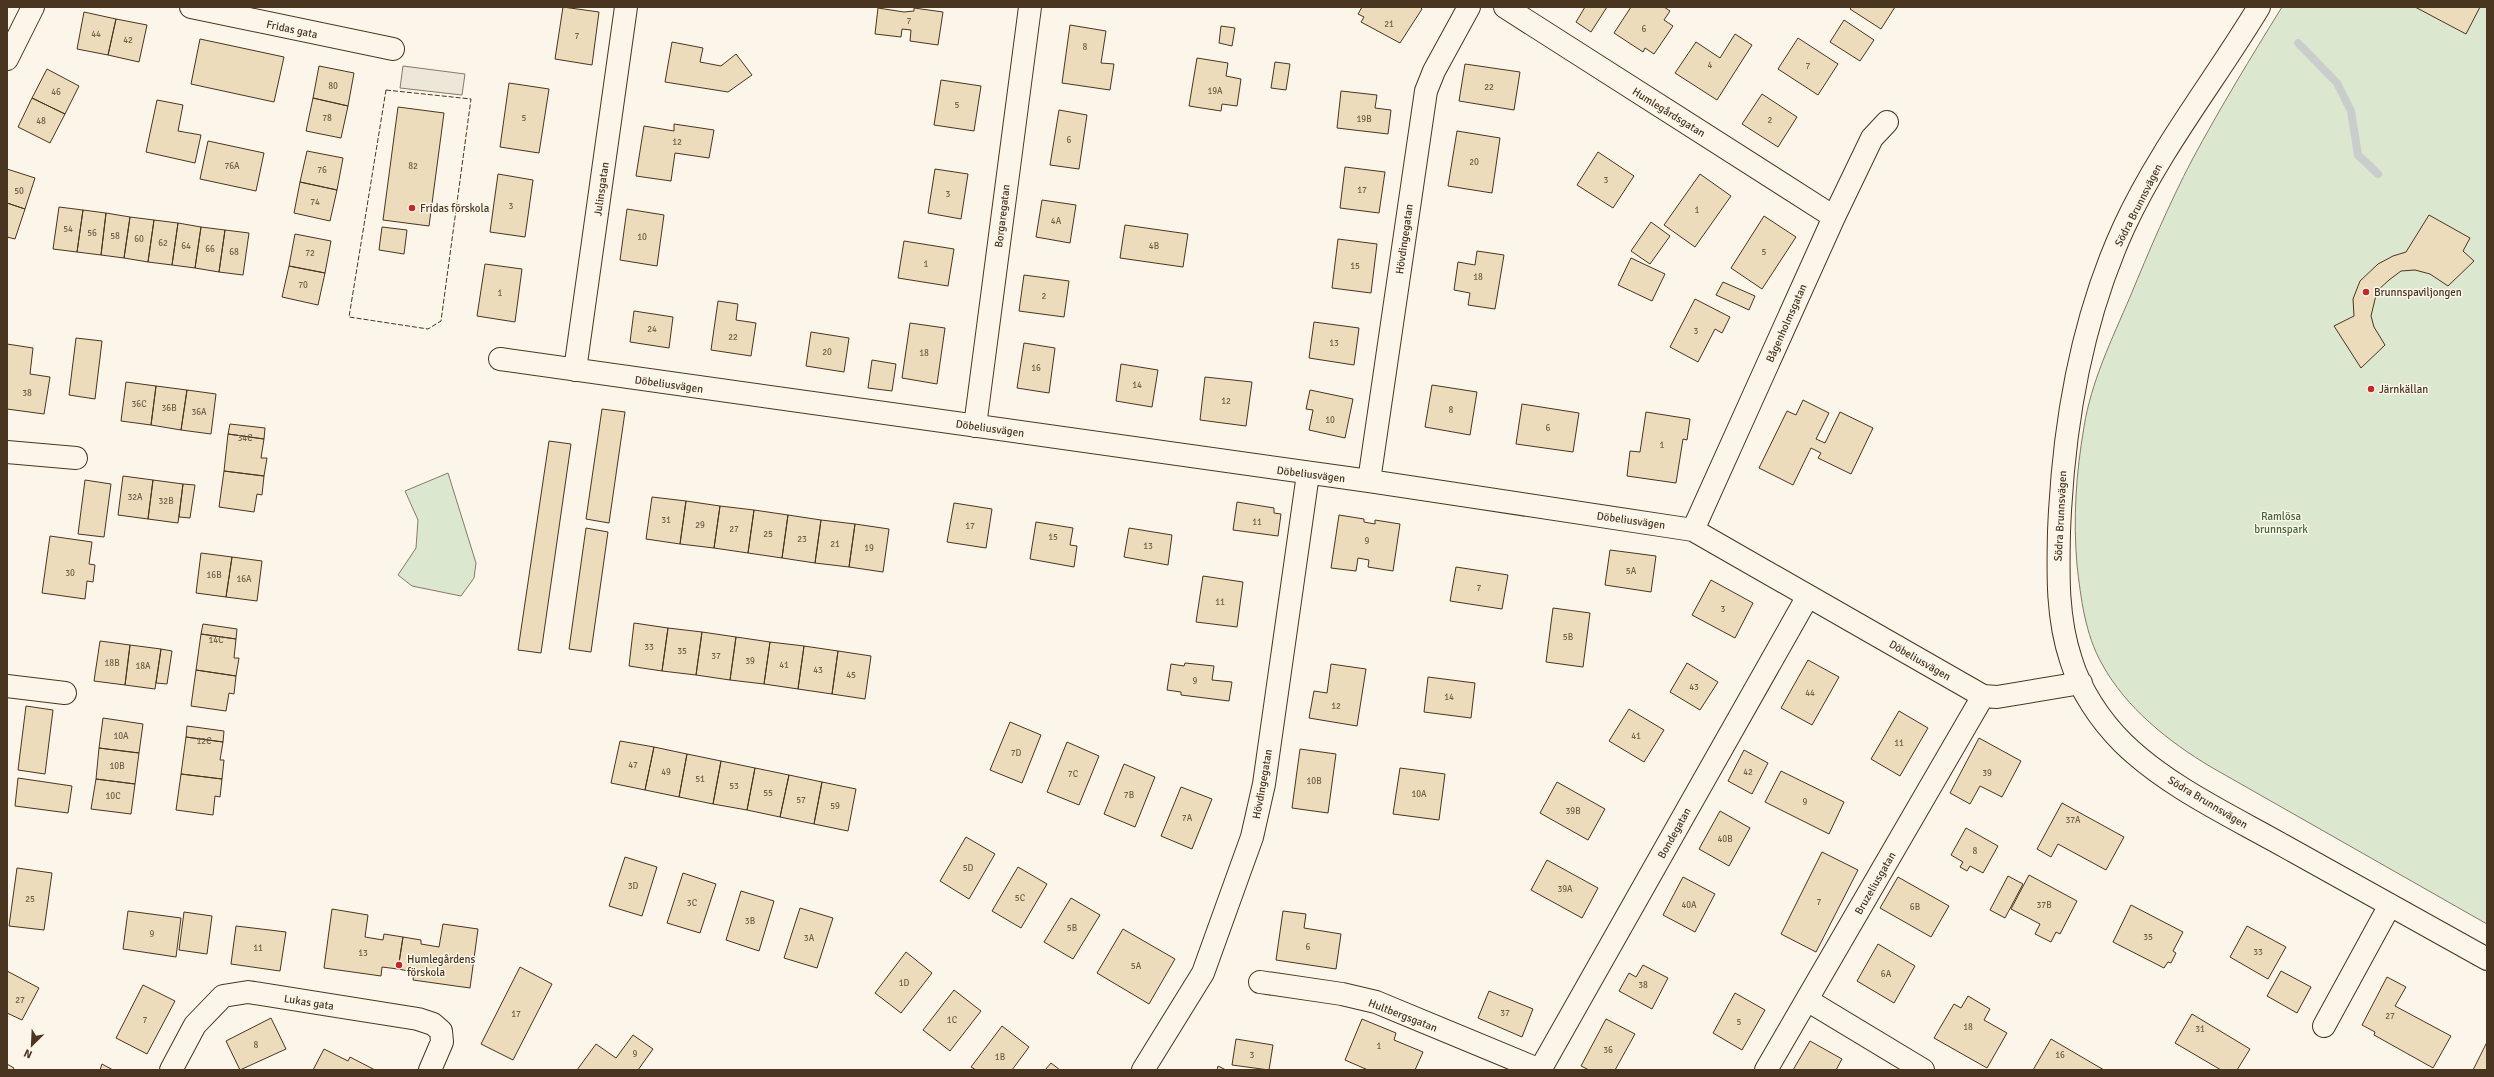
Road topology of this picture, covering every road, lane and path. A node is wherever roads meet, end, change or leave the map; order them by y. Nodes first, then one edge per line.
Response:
1 (33, 7) edge
2 (191, 7) edge
3 (626, 7) edge
4 (1030, 7) edge
5 (1469, 7) edge
6 (1504, 7) edge
7 (2259, 7) edge
8 (393, 49) dead end
9 (7, 59) edge
10 (1887, 122) dead end
11 (1834, 217) junction
12 (500, 359) dead end
13 (575, 370) junction
14 (975, 426) junction
15 (7, 452) edge
16 (76, 458) dead end
17 (1308, 474) junction
18 (1369, 481) junction
19 (1693, 530) junction
20 (1808, 596) junction
21 (2081, 683) junction
22 (7, 686) edge
23 (65, 693) dead end
24 (1983, 696) junction
25 (2390, 905) junction
26 (2487, 959) edge
27 (1260, 982) dead end
28 (1807, 1000) junction
29 (2324, 1026) dead end
30 (171, 1070) edge
31 (430, 1070) edge
32 (1143, 1070) edge
33 (1540, 1070) edge
34 (1766, 1070) edge
35 (1923, 1070) edge

1 - 9 street
2 - 8 street, Fridas gata
3 - 13 street, Julinsgatan
4 - 14 street, Borgaregatan
5 - 18 street, Hövdingegatan
6 - 11 street, Humlegårdsgatan
7 - 21 street, Södra Brunnsvägen
10 - 11 street, Bågenholmsgatan
11 - 19 street, Bågenholmsgatan
12 - 13 street, Döbeliusvägen
13 - 14 street, Döbeliusvägen
14 - 17 street, Döbeliusvägen
15 - 16 street
17 - 18 street, Döbeliusvägen
17 - 32 street, Hövdingegatan
18 - 19 street, Döbeliusvägen
19 - 20 street, Döbeliusvägen
20 - 24 street, Döbeliusvägen
20 - 33 street, Bondegatan
21 - 24 street, Döbeliusvägen
21 - 25 street, Södra Brunnsvägen
22 - 23 street
24 - 28 street, Bruzeliusgatan
25 - 26 street, Södra Brunnsvägen
25 - 29 street
27 - 33 street, Hultbergsgatan
28 - 34 street, Bruzeliusgatan
28 - 35 street
30 - 31 street, Lukas gata

